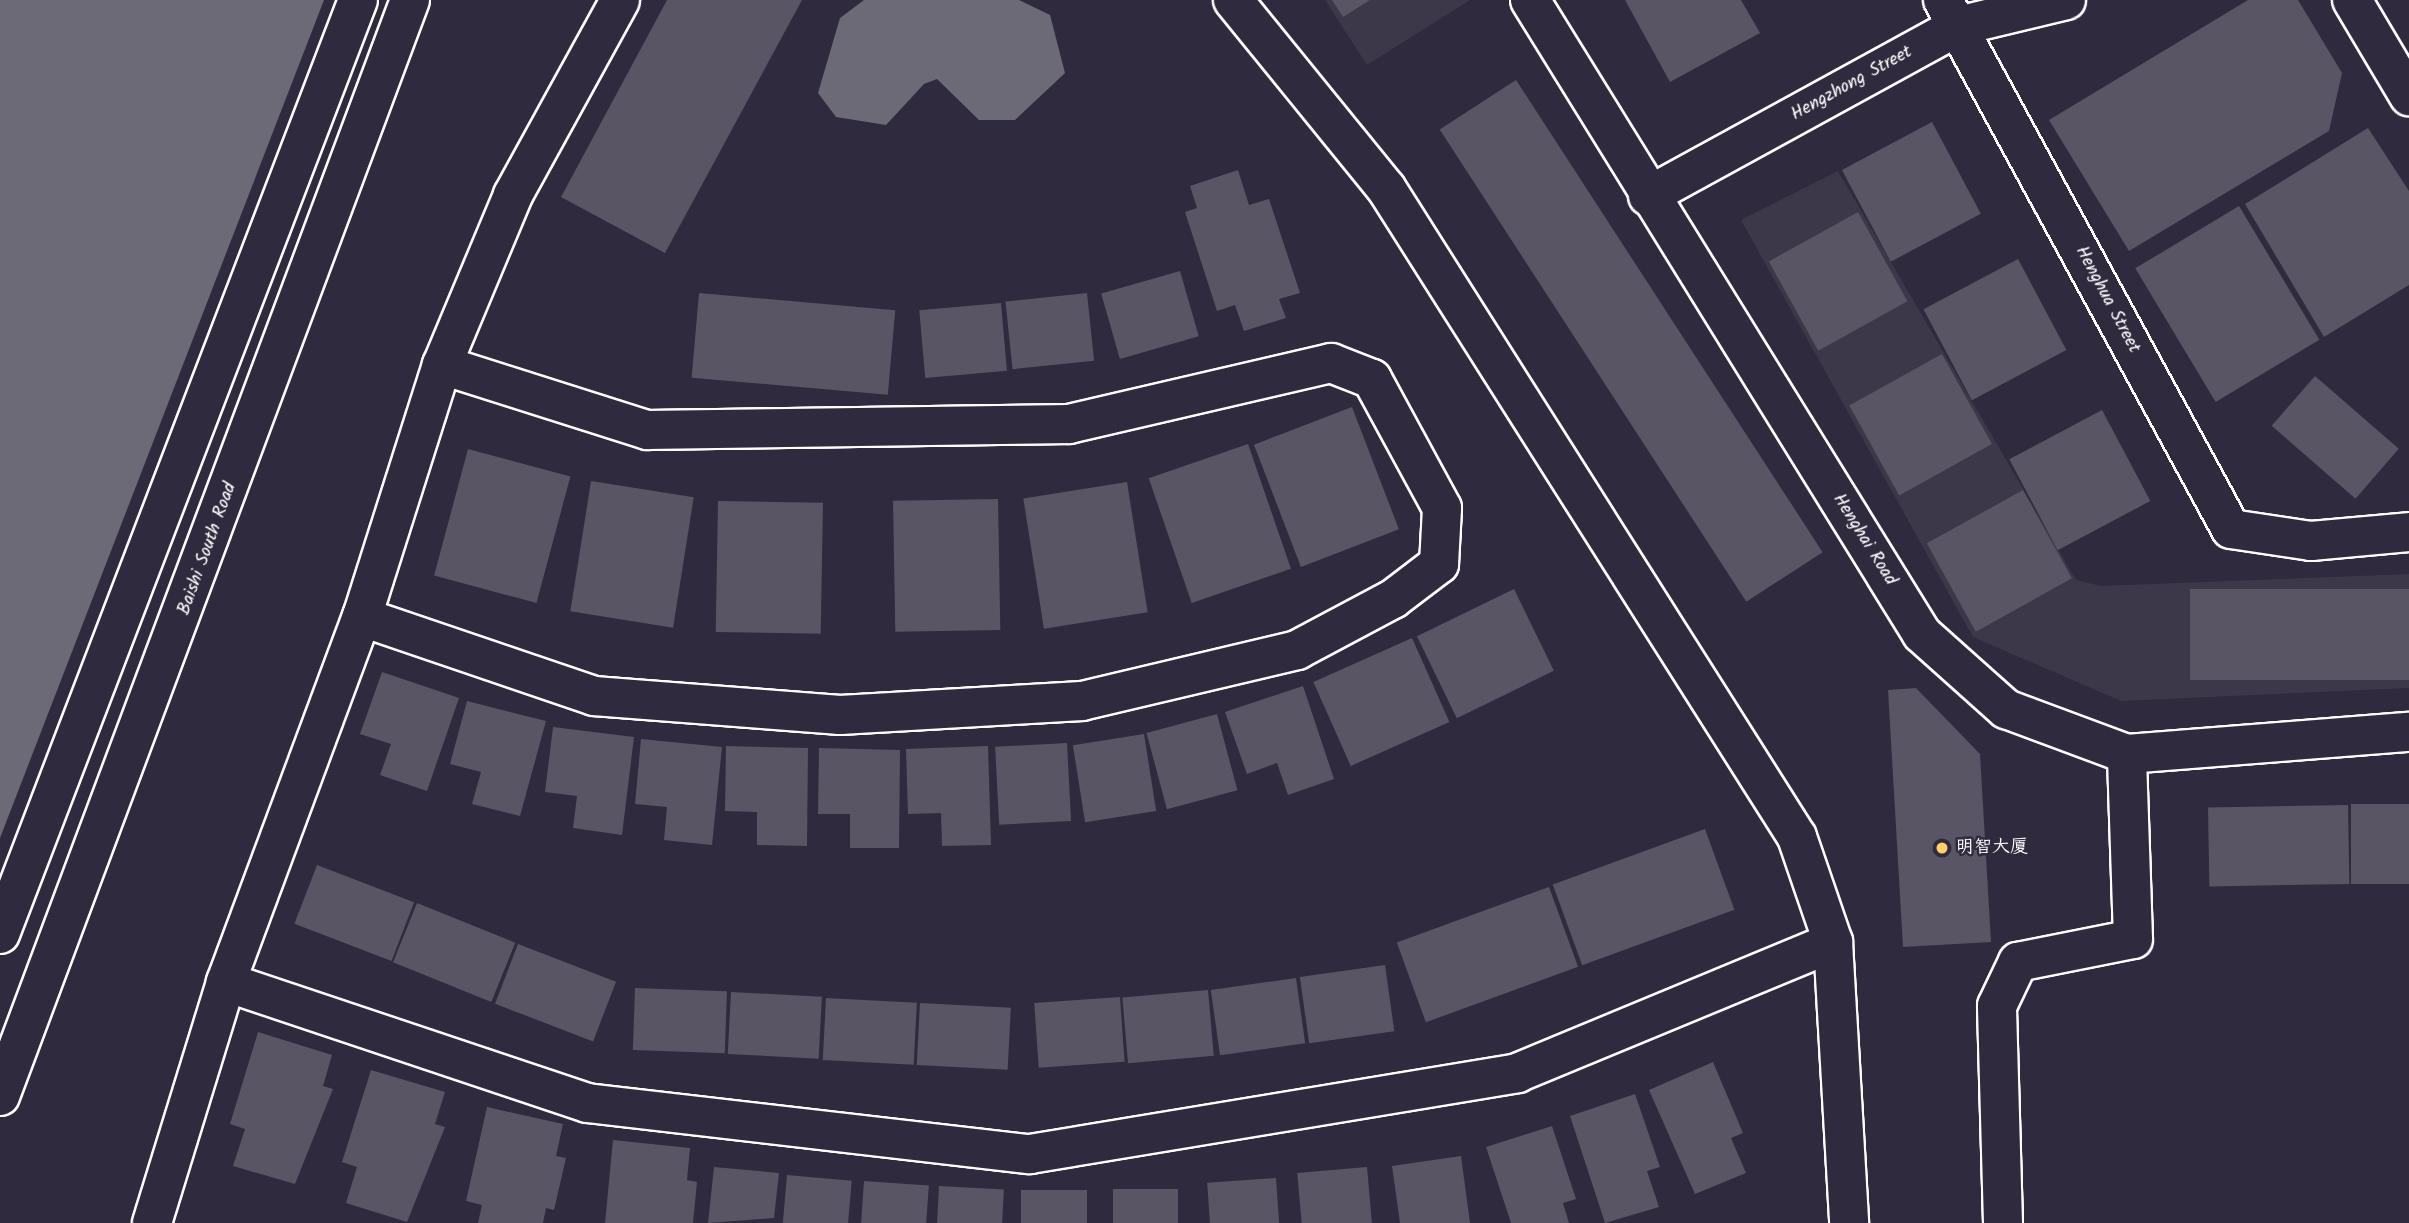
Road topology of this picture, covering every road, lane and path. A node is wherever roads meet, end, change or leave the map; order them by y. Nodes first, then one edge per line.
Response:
1 (358, 0) edge
2 (410, 0) edge
3 (620, 0) edge
4 (1234, 0) edge
5 (1530, 0) edge
6 (2066, 0) edge
7 (2352, 0) edge
8 (1951, 13) edge
9 (2409, 96) edge
10 (1648, 196) junction
11 (442, 365) junction
12 (2409, 532) edge
13 (362, 617) junction
14 (2409, 733) edge
15 (2127, 754) junction
16 (0, 934) edge
17 (1833, 942) junction
18 (226, 982) junction
19 (0, 1096) edge
20 (152, 1223) edge
21 (1849, 1223) edge
22 (2003, 1223) edge

1 - 16 street
2 - 19 street, Baishi South Road
3 - 11 street
4 - 17 street
5 - 10 street, Henghai Road
6 - 8 street, Hengzhong Street
7 - 9 street
8 - 10 street, Hengzhong Street
8 - 12 street, Henghua Street
10 - 15 street, Henghai Road
11 - 13 street
11 - 13 street
13 - 18 street
14 - 15 street, Henghai Road
15 - 22 street
17 - 18 street
17 - 21 street
18 - 20 street

